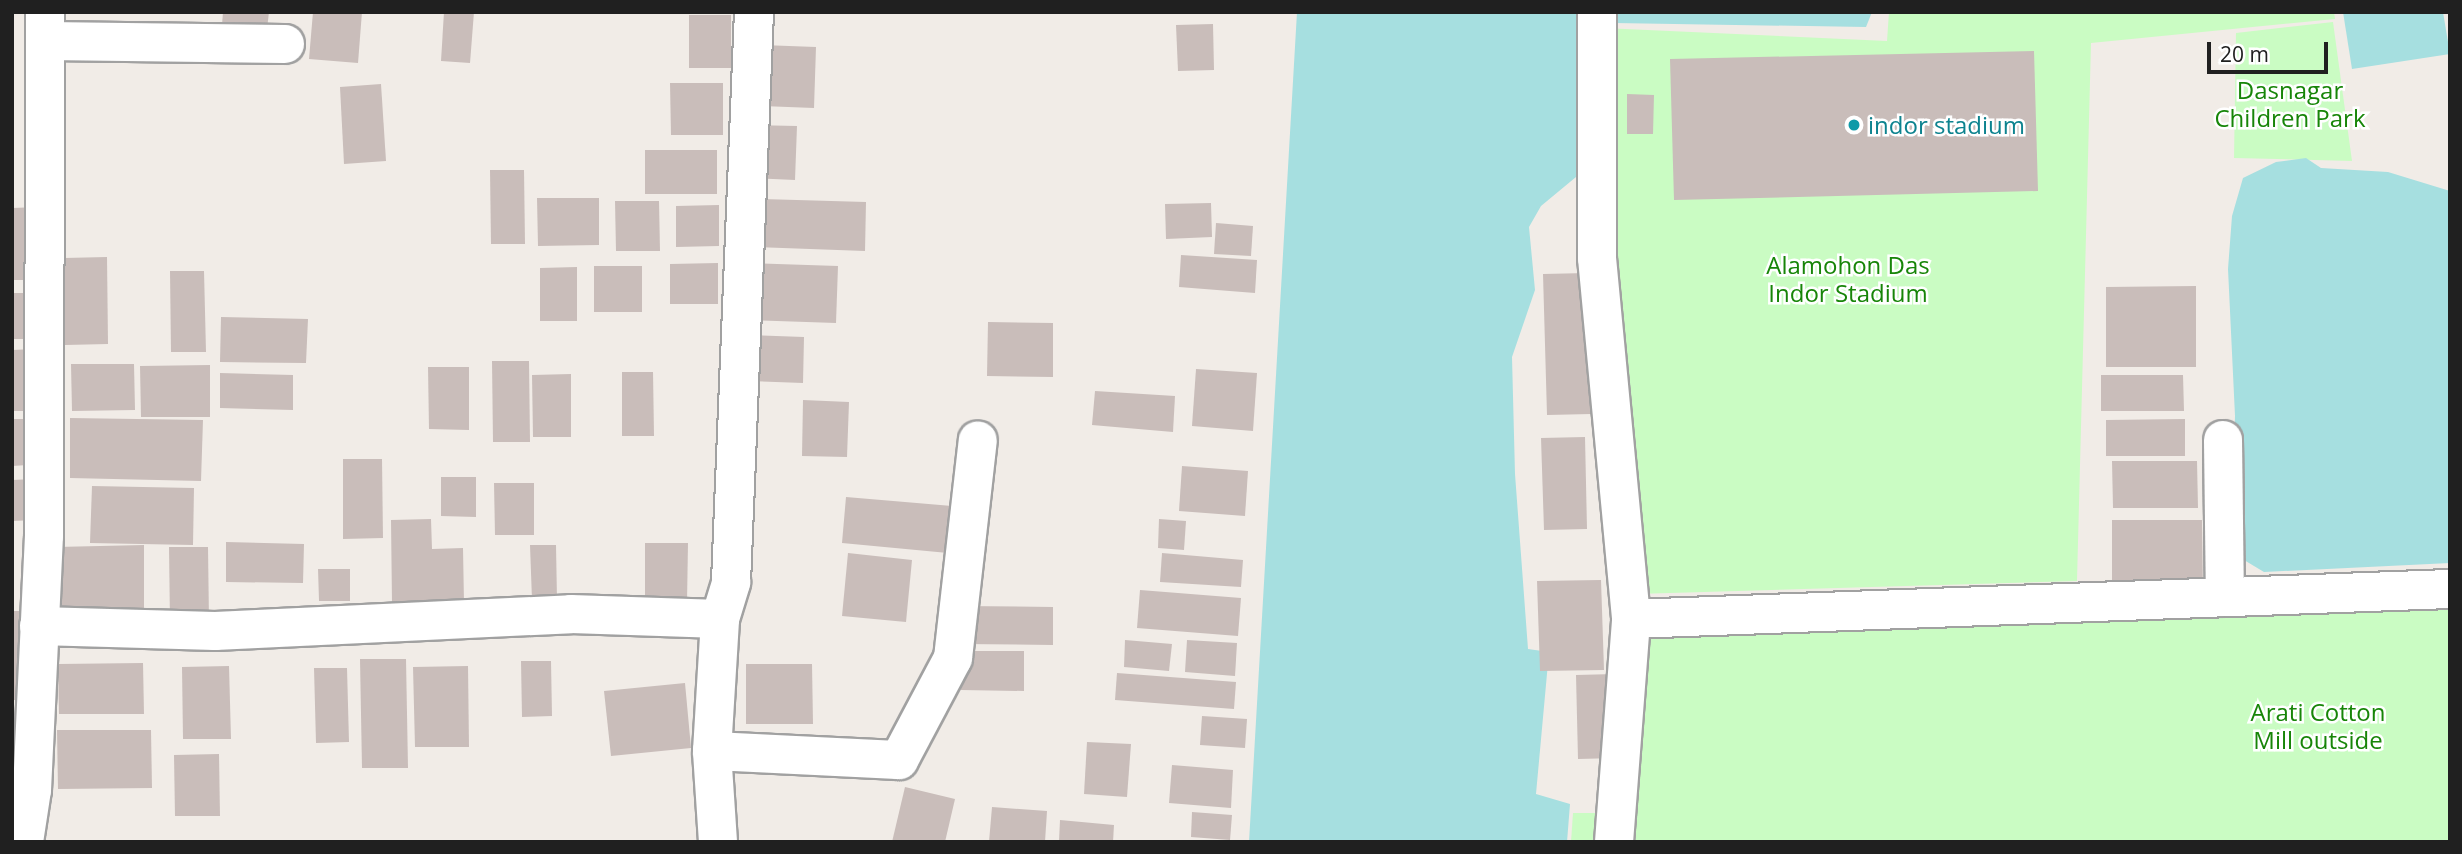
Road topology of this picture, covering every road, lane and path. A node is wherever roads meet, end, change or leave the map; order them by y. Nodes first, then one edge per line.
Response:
1 (754, 12) edge
2 (1597, 12) edge
3 (45, 27) edge
4 (285, 44) dead end
5 (978, 440) dead end
6 (2223, 440) dead end
7 (2450, 589) edge
8 (2225, 597) junction
9 (720, 619) junction
10 (1631, 619) junction
11 (39, 626) junction
12 (712, 751) junction
13 (24, 842) edge
14 (718, 842) edge
15 (1614, 842) edge

1 - 9 street
2 - 10 street
3 - 4 street
3 - 11 street
5 - 12 street
6 - 8 street
7 - 8 street
8 - 10 street
9 - 11 street
9 - 12 street
10 - 15 street
11 - 13 street
12 - 14 street

